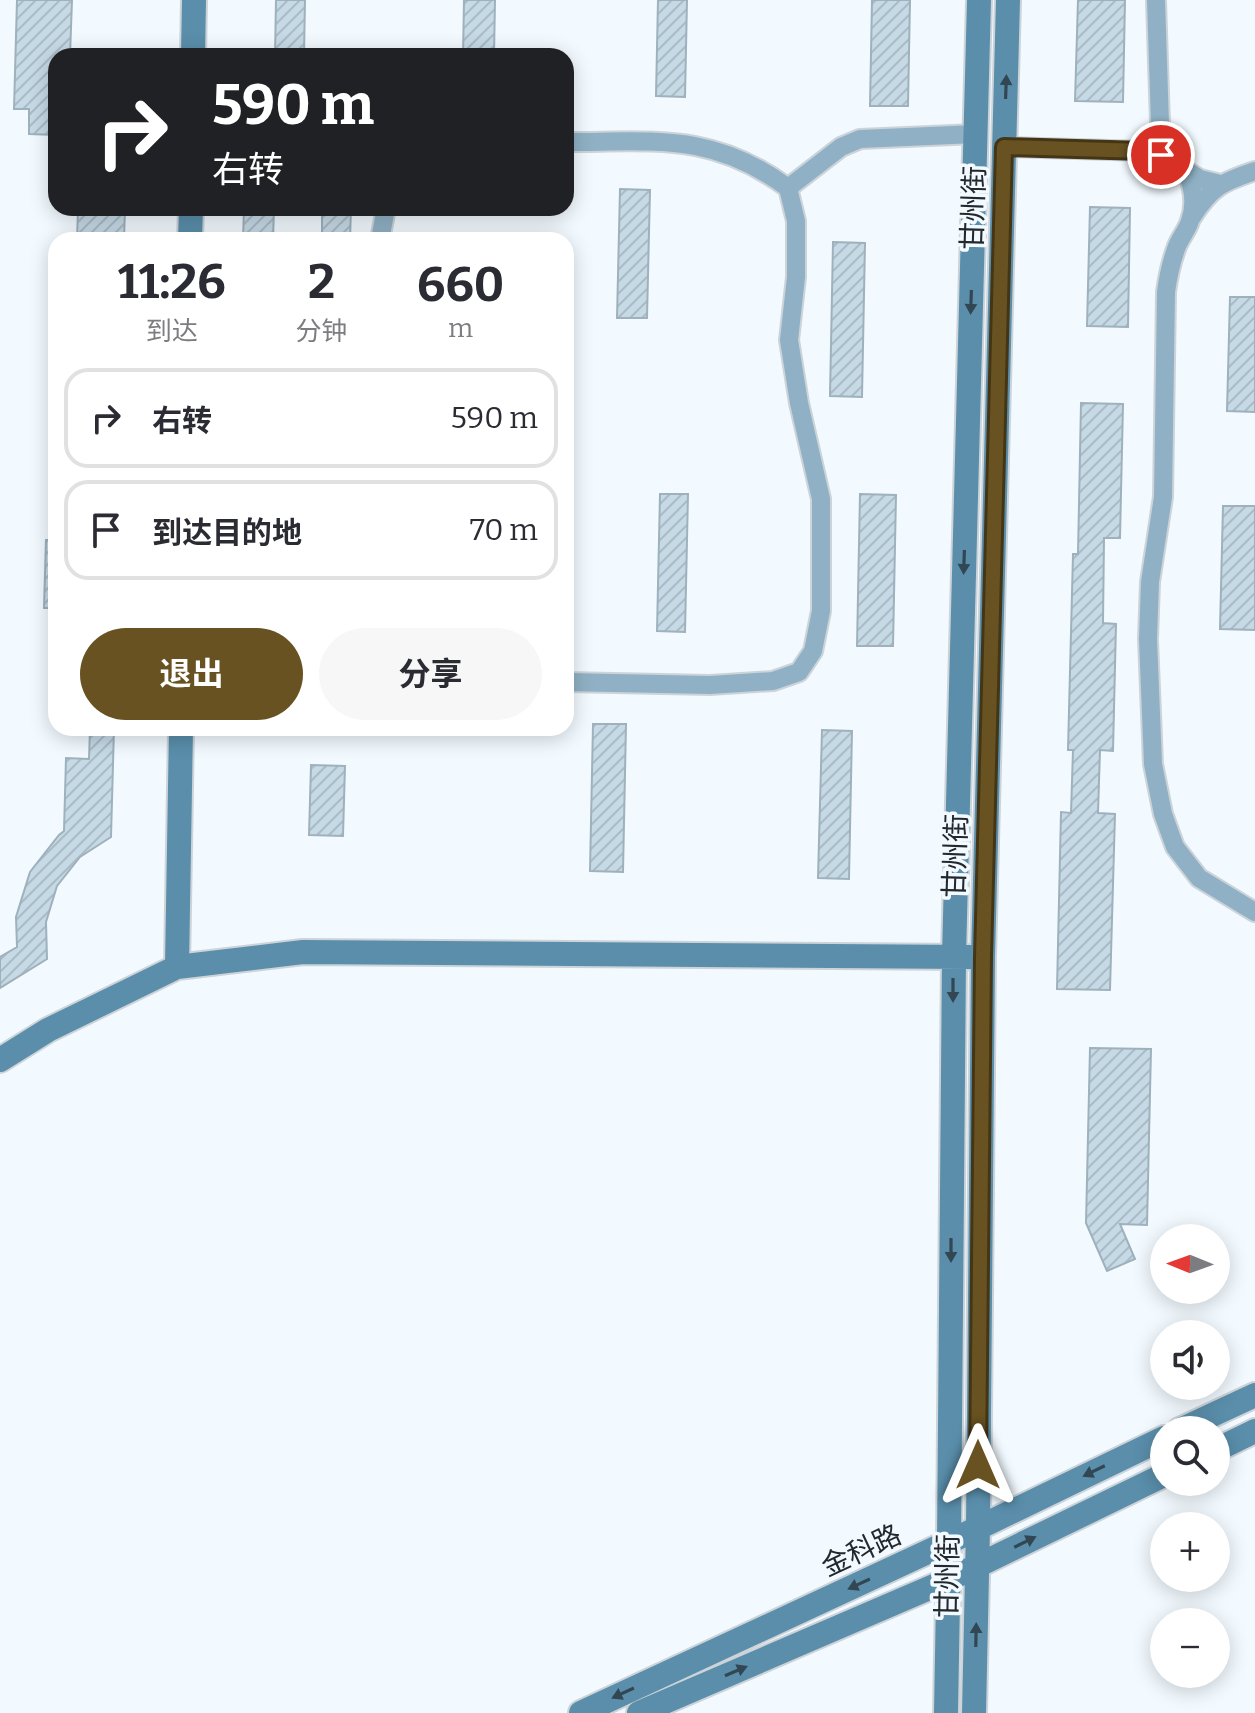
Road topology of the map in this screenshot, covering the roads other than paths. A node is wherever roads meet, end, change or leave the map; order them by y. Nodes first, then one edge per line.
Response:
1 (194, 0) edge
2 (979, 0) edge
3 (1008, 0) edge
4 (1156, 0) edge
5 (193, 48) edge
6 (976, 134) junction
7 (574, 142) edge
8 (1004, 147) junction
9 (1161, 155) junction
10 (1186, 171) junction
11 (1255, 171) edge
12 (1220, 184) junction
13 (788, 188) junction
14 (1190, 220) junction
15 (574, 682) edge
16 (181, 736) edge
17 (1255, 912) edge
18 (954, 956) junction
19 (983, 957) junction
20 (177, 967) junction
21 (0, 1060) edge
22 (1255, 1395) edge
23 (1210, 1416) edge
24 (1255, 1431) edge
25 (1230, 1443) edge
26 (1150, 1445) edge
27 (1150, 1482) edge
28 (978, 1528) junction
29 (949, 1542) junction
30 (977, 1566) junction
31 (948, 1580) junction
32 (581, 1713) edge
33 (639, 1713) edge
34 (946, 1713) edge
35 (974, 1713) edge

1 - 5 street
2 - 6 street, 甘州街
8 -> 3 street, 甘州街
4 - 9 street
6 - 13 street
6 -> 18 street, 甘州街
7 - 13 street
8 - 9 street
8 - 19 street, 甘州街
9 - 10 street
10 - 12 street
10 - 14 street
11 - 12 street
12 - 14 street
13 - 15 street
14 - 17 street
16 - 20 street
18 - 19 street
18 - 20 street
18 -> 29 street, 甘州街
19 - 28 street, 甘州街
20 - 21 street
22 - 23 street
24 - 25 street
26 -> 28 street, 金科路
30 -> 27 street
28 - 29 street, 金科路
28 - 30 street, 甘州街
29 - 31 street, 甘州街
29 -> 32 street, 金科路
30 - 31 street
35 -> 30 street, 甘州街
33 -> 31 street
31 - 34 street, 甘州街

